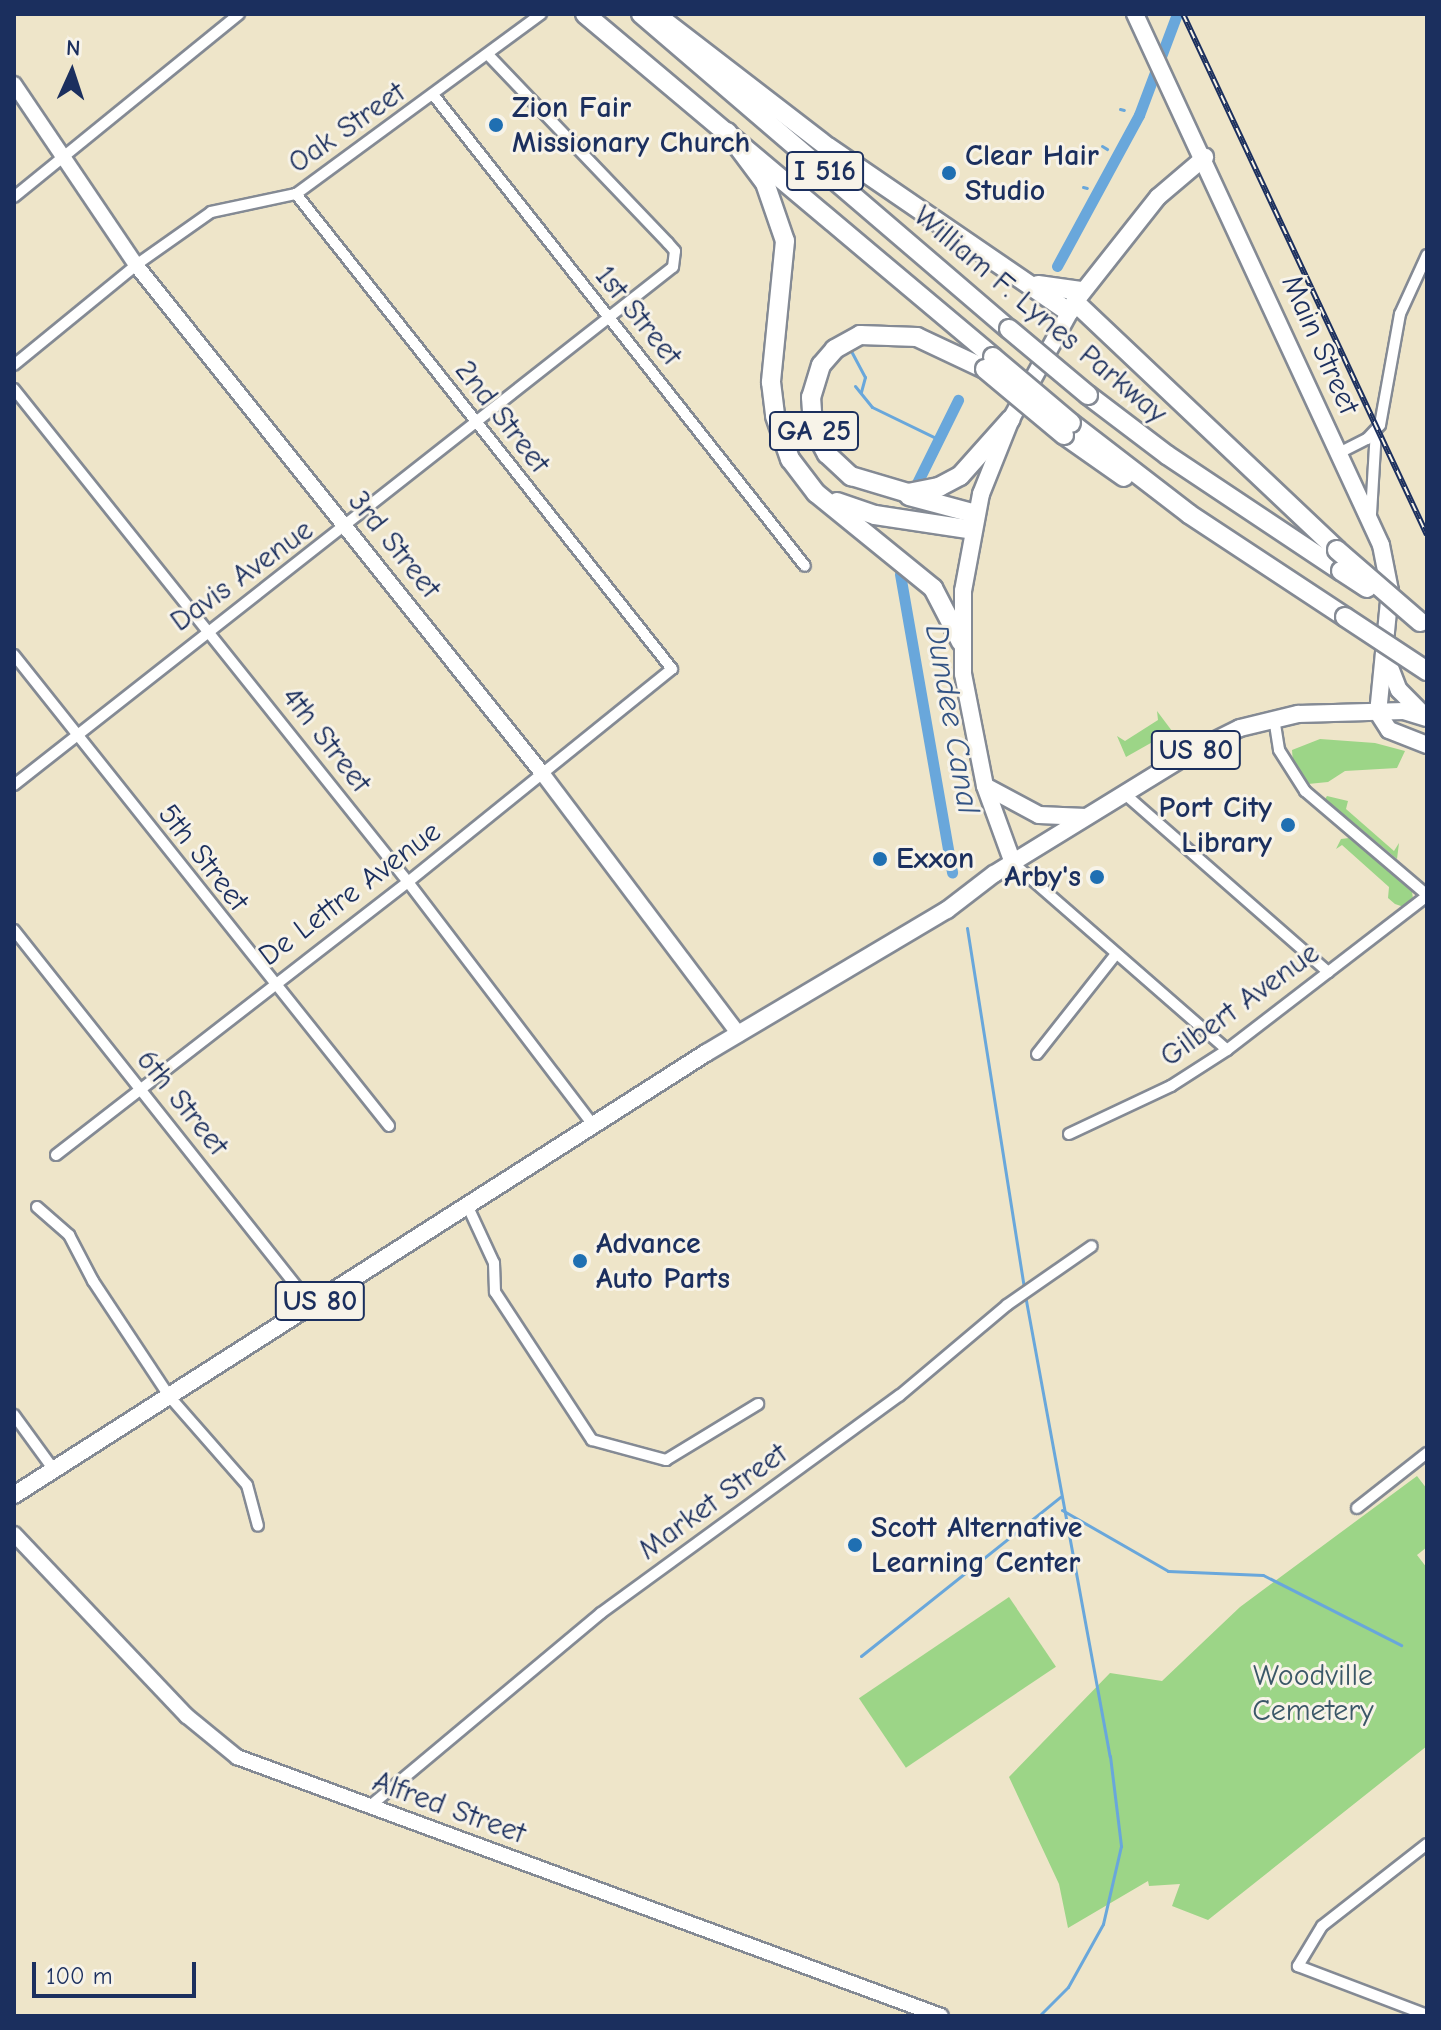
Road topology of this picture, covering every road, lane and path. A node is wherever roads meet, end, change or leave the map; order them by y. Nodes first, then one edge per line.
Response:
1 (239, 14) edge
2 (541, 14) edge
3 (585, 14) edge
4 (641, 14) edge
5 (655, 14) edge
6 (1135, 14) edge
7 (489, 56) junction
8 (14, 84) edge
9 (435, 97) junction
10 (727, 132) junction
11 (63, 157) junction
12 (1205, 157) junction
13 (296, 194) junction
14 (14, 197) edge
15 (1427, 255) edge
16 (136, 265) junction
17 (1075, 302) junction
18 (607, 314) junction
19 (989, 363) junction
20 (14, 365) edge
21 (14, 389) edge
22 (1011, 419) junction
23 (474, 421) junction
24 (1376, 431) junction
25 (1339, 453) junction
26 (886, 490) junction
27 (816, 493) junction
28 (1372, 520) junction
29 (975, 522) junction
30 (347, 528) junction
31 (805, 566) dead end
32 (1423, 625) edge
33 (207, 628) junction
34 (961, 642) junction
35 (1386, 653) junction
36 (14, 655) edge
37 (672, 669) joint
38 (1427, 671) edge
39 (1378, 713) junction
40 (1274, 718) junction
41 (1427, 718) edge
42 (80, 734) junction
43 (1427, 745) edge
44 (542, 773) junction
45 (14, 785) edge
46 (985, 786) junction
47 (1126, 795) junction
48 (1088, 817) junction
49 (1013, 863) junction
50 (408, 882) junction
51 (1427, 896) edge
52 (14, 930) edge
53 (1116, 954) junction
54 (1328, 972) junction
55 (272, 983) junction
56 (739, 1034) junction
57 (1227, 1050) junction
58 (1037, 1054) dead end
59 (140, 1091) junction
60 (389, 1126) dead end
61 (594, 1126) junction
62 (1069, 1134) dead end
63 (56, 1155) dead end
64 (37, 1207) dead end
65 (468, 1207) junction
66 (1092, 1246) dead end
67 (312, 1306) junction
68 (169, 1396) junction
69 (758, 1404) dead end
70 (14, 1415) edge
71 (1427, 1453) edge
72 (54, 1470) junction
73 (14, 1495) edge
74 (1357, 1508) dead end
75 (258, 1526) dead end
76 (14, 1534) edge
77 (369, 1807) junction
78 (1427, 1844) edge
79 (1427, 2015) edge
80 (941, 2016) edge

1 - 11 street
2 - 7 street, Oak Street
3 - 10 highway
4 - 32 highway, William F. Lynes Parkway / I 516, bridge
5 - 17 highway
6 - 12 main road, Main Street
7 - 9 street, Oak Street
7 - 18 street, Davis Avenue
8 - 11 street, 3rd Street
9 - 13 street, Oak Street
9 - 18 street, 1st Street
10 - 19 highway, William F. Lynes Parkway / I 516
10 - 27 highway
11 - 14 street
11 - 16 street, 3rd Street
12 - 17 main road, GA 25
12 - 25 main road, Main Street
13 - 16 street, Oak Street
13 - 23 street, 2nd Street
15 - 24 street
16 - 20 street, Oak Street
16 - 30 street, 3rd Street
17 - 22 main road, GA 25
17 - 32 highway, bridge
18 - 23 street, Davis Avenue
18 - 31 street, 1st Street
19 - 26 highway, GA 25
19 - 38 highway, William F. Lynes Parkway / I 516, bridge
21 - 33 street, 4th Street
22 - 26 highway, GA 25
22 - 29 main road
23 - 30 street, Davis Avenue
23 - 37 street, 2nd Street
24 - 25 street
24 - 28 street
25 - 28 main road, Main Street
26 - 29 highway
27 - 29 highway
27 - 34 highway
28 - 35 main road, Main Street
29 - 34 main road
30 - 33 street, Davis Avenue
30 - 44 street, 3rd Street
33 - 42 street, Davis Avenue
33 - 50 street, 4th Street
34 - 46 main road
35 - 39 main road, Main Street
35 - 41 main road
36 - 42 street, 5th Street
37 - 44 street, De Lettre Avenue
39 - 40 main road, US 80
39 - 41 main road, US 80
39 - 43 main road
40 - 47 main road, US 80
40 - 51 street
42 - 45 street, Davis Avenue
42 - 55 street, 5th Street
44 - 50 street, De Lettre Avenue
44 - 56 street, 3rd Street
46 - 48 main road
46 - 49 main road
47 - 48 main road, US 80
47 - 54 street
48 - 49 main road, US 80
49 - 53 street
49 - 56 main road, US 80
50 - 55 street, De Lettre Avenue
50 - 61 street, 4th Street
51 - 54 street, Gilbert Avenue
52 - 59 street, 6th Street
53 - 57 street
53 - 58 street
54 - 57 street, Gilbert Avenue
55 - 59 street, De Lettre Avenue
55 - 60 street, 5th Street
56 - 61 main road, US 80
57 - 62 street, Gilbert Avenue
59 - 63 street, De Lettre Avenue
59 - 67 street, 6th Street
61 - 65 main road, US 80
64 - 68 street
65 - 67 main road, US 80
65 - 69 street
66 - 77 street, Market Street
67 - 68 main road, US 80
68 - 72 main road, US 80
68 - 75 street
70 - 72 street
71 - 74 street
72 - 73 main road, US 80
76 - 77 street, Alfred Street
77 - 80 street, Alfred Street
78 - 79 street

